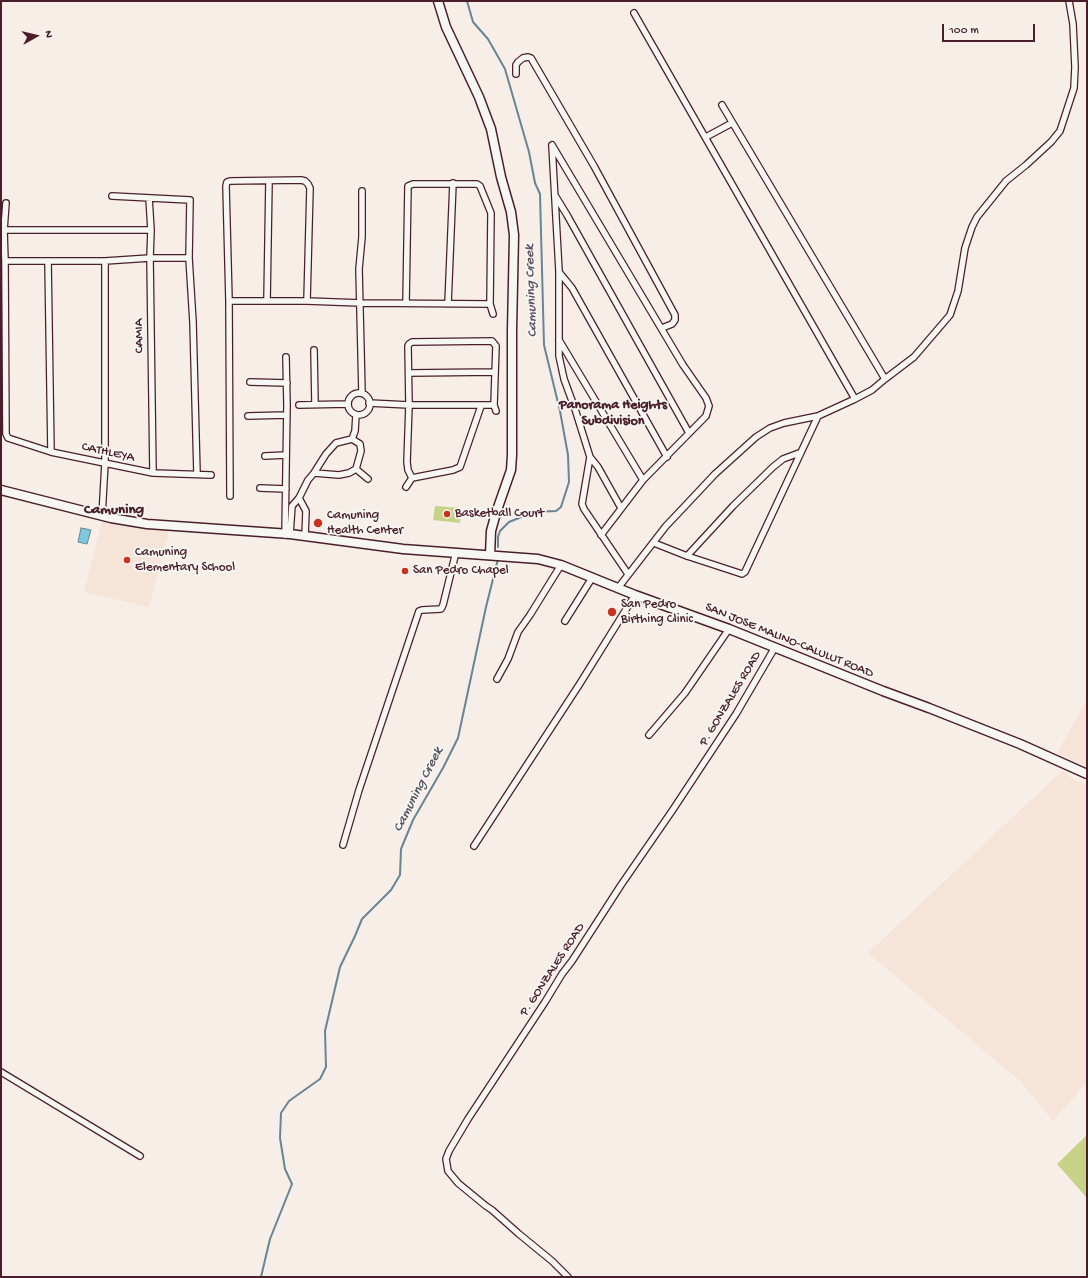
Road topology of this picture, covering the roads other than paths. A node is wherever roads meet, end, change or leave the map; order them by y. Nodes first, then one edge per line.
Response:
1 (1069, 1) edge
2 (440, 2) edge
3 (634, 13) dead end
4 (516, 74) dead end
5 (722, 105) dead end
6 (732, 123) junction
7 (706, 137) junction
8 (269, 181) junction
9 (453, 183) junction
10 (362, 191) dead end
11 (555, 195) junction
12 (112, 196) dead end
13 (149, 198) junction
14 (6, 203) dead end
15 (4, 230) junction
16 (151, 230) junction
17 (150, 258) junction
18 (189, 258) junction
19 (6, 261) junction
20 (48, 261) junction
21 (105, 261) junction
22 (559, 272) junction
23 (229, 301) junction
24 (267, 301) junction
25 (307, 301) junction
26 (360, 303) junction
27 (406, 303) junction
28 (448, 304) junction
29 (490, 304) junction
30 (493, 314) dead end
31 (662, 328) junction
32 (558, 338) junction
33 (314, 350) dead end
34 (286, 357) dead end
35 (495, 372) junction
36 (409, 373) junction
37 (885, 379) junction
38 (250, 382) dead end
39 (287, 383) junction
40 (362, 393) junction
41 (855, 399) junction
42 (315, 404) junction
43 (348, 404) junction
44 (369, 404) junction
45 (299, 405) dead end
46 (409, 405) junction
47 (481, 406) junction
48 (286, 415) junction
49 (356, 415) junction
50 (248, 416) dead end
51 (818, 416) junction
52 (689, 433) junction
53 (352, 439) junction
54 (51, 452) junction
55 (799, 454) junction
56 (286, 455) junction
57 (265, 456) dead end
58 (590, 457) junction
59 (667, 457) junction
60 (104, 463) junction
61 (356, 469) junction
62 (153, 473) junction
63 (314, 473) junction
64 (197, 474) junction
65 (211, 475) dead end
66 (412, 478) junction
67 (368, 479) dead end
68 (643, 480) junction
69 (406, 487) dead end
70 (260, 488) dead end
71 (286, 489) junction
72 (1, 490) edge
73 (230, 496) dead end
74 (299, 498) junction
75 (621, 508) junction
76 (102, 516) junction
77 (288, 534) junction
78 (602, 535) junction
79 (305, 536) junction
80 (654, 543) junction
81 (456, 552) junction
82 (490, 555) junction
83 (688, 556) junction
84 (561, 565) junction
85 (628, 574) junction
86 (592, 578) junction
87 (618, 588) junction
88 (635, 595) junction
89 (565, 621) dead end
90 (728, 629) junction
91 (774, 649) junction
92 (497, 679) dead end
93 (649, 736) dead end
94 (1087, 774) edge
95 (343, 845) dead end
96 (474, 846) dead end
97 (1, 1072) edge
98 (140, 1156) dead end
99 (568, 1277) edge

1 - 37 street
2 - 82 main road
3 - 7 street
4 - 31 street
5 - 6 street
6 - 7 street
6 - 37 street
7 - 41 street
8 - 23 street
8 - 24 street
8 - 25 street
9 - 27 street
9 - 28 street
9 - 29 street
10 - 26 street
11 - 22 street
11 - 31 street
11 - 52 street
12 - 13 street
13 - 16 street, CAMIA
13 - 18 street
14 - 15 street
15 - 16 street
15 - 19 street
16 - 17 street, CAMIA
17 - 18 street
17 - 21 street
17 - 62 street, CAMIA
18 - 64 street
19 - 20 street
19 - 54 street, CATHLEYA
20 - 21 street
20 - 54 street
21 - 60 street
22 - 32 street
22 - 59 street
23 - 24 street
23 - 73 street
24 - 25 street
25 - 26 street
26 - 27 street
26 - 40 street
27 - 28 street
28 - 29 street
29 - 30 street
31 - 52 street
32 - 58 street
32 - 68 street
33 - 42 street
34 - 39 street
35 - 36 street
35 - 36 street
35 - 47 street
36 - 46 street
37 - 41 street
38 - 39 street
39 - 48 street
40 - 43 street
40 - 44 street
41 - 51 street
42 - 43 street
42 - 45 street
43 - 49 street
44 - 46 street
44 - 49 street
46 - 47 street
46 - 66 street
47 - 66 street
48 - 50 street
48 - 56 street
49 - 53 street
51 - 55 street
51 - 80 street
52 - 59 street
53 - 61 street
53 - 63 street
54 - 60 street, CATHLEYA
55 - 83 street
55 - 83 street
56 - 57 street
56 - 71 street
58 - 75 street
58 - 78 street
59 - 68 street
60 - 62 street, CATHLEYA
60 - 76 street
61 - 63 street
61 - 67 street
62 - 64 street, CATHLEYA
63 - 74 street
64 - 65 street, CATHLEYA
66 - 69 street
68 - 75 street
70 - 71 street
71 - 77 street
72 - 76 main road, SAN JOSE MALINO-CALULUT ROAD
74 - 77 street
74 - 79 street
75 - 78 street
76 - 77 main road, SAN JOSE MALINO-CALULUT ROAD
77 - 79 main road, SAN JOSE MALINO-CALULUT ROAD
78 - 85 street
79 - 81 main road, SAN JOSE MALINO-CALULUT ROAD
80 - 83 street
80 - 85 street
81 - 82 main road, SAN JOSE MALINO-CALULUT ROAD
81 - 95 street
82 - 84 main road, SAN JOSE MALINO-CALULUT ROAD
84 - 86 main road, SAN JOSE MALINO-CALULUT ROAD
84 - 92 street
85 - 87 street
86 - 87 main road, SAN JOSE MALINO-CALULUT ROAD
86 - 89 street
87 - 88 main road, SAN JOSE MALINO-CALULUT ROAD
88 - 90 main road, SAN JOSE MALINO-CALULUT ROAD
88 - 96 street
90 - 91 main road, SAN JOSE MALINO-CALULUT ROAD
90 - 93 street
91 - 94 main road, SAN JOSE MALINO-CALULUT ROAD
91 - 99 street, P. GONZALES ROAD
97 - 98 street

